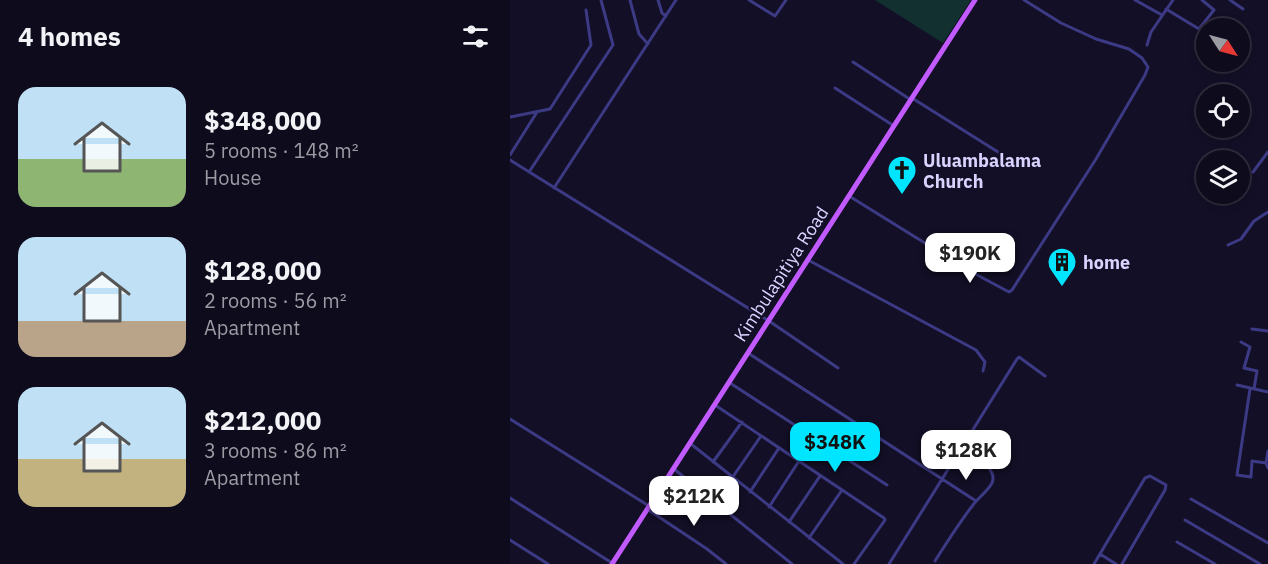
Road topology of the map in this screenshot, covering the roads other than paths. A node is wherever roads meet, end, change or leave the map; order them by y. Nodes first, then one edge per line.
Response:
1 (601, 0) edge
2 (630, 0) edge
3 (658, 0) edge
4 (676, 0) edge
5 (749, 0) edge
6 (786, 0) edge
7 (975, 0) edge
8 (1024, 0) edge
9 (1135, 0) edge
10 (1173, 0) edge
11 (1202, 0) edge
12 (1230, 0) edge
13 (756, 2) edge
14 (1166, 9) junction
15 (1243, 9) dead end
16 (586, 10) dead end
17 (1162, 15) junction
18 (666, 16) junction
19 (648, 44) junction
20 (1147, 45) dead end
21 (853, 62) dead end
22 (835, 88) dead end
23 (911, 99) junction
24 (537, 112) junction
25 (510, 117) edge
26 (894, 126) junction
27 (998, 152) dead end
28 (1268, 152) edge
29 (510, 154) edge
30 (510, 160) edge
31 (529, 172) junction
32 (1252, 172) dead end
33 (554, 188) junction
34 (849, 196) junction
35 (1268, 212) edge
36 (1228, 245) dead end
37 (808, 260) junction
38 (769, 321) junction
39 (1252, 329) dead end
40 (1268, 331) edge
41 (1241, 342) dead end
42 (748, 353) junction
43 (838, 368) dead end
44 (983, 371) dead end
45 (1045, 375) dead end
46 (729, 382) junction
47 (1237, 385) dead end
48 (1252, 389) junction
49 (1268, 392) edge
50 (715, 405) junction
51 (510, 419) edge
52 (742, 422) junction
53 (761, 436) junction
54 (691, 444) junction
55 (779, 448) junction
56 (1268, 452) edge
57 (799, 461) junction
58 (713, 462) junction
59 (1266, 463) junction
60 (987, 465) dead end
61 (1268, 468) edge
62 (674, 469) junction
63 (820, 476) junction
64 (732, 478) junction
65 (943, 479) junction
66 (887, 485) dead end
67 (842, 490) junction
68 (750, 492) junction
69 (510, 498) edge
70 (712, 499) junction
71 (1191, 499) dead end
72 (976, 501) junction
73 (769, 507) junction
74 (648, 508) junction
75 (701, 512) dead end
76 (1185, 520) dead end
77 (789, 522) junction
78 (809, 538) junction
79 (510, 540) edge
80 (1177, 542) dead end
81 (1268, 543) edge
82 (1100, 554) junction
83 (935, 561) dead end
84 (548, 564) edge
85 (612, 564) edge
86 (726, 564) edge
87 (792, 564) edge
88 (843, 564) edge
89 (854, 564) edge
90 (889, 564) edge
91 (1094, 564) edge
92 (1116, 564) edge
93 (1122, 564) edge
94 (1215, 564) edge
95 (1260, 564) edge

1 - 31 street
2 - 19 street
3 - 18 street
4 - 18 street
5 - 13 street
6 - 13 street
7 - 23 main road, Kimbulapitiya Road
8 - 34 street
9 - 17 street
10 - 14 street
11 - 14 street
12 - 15 street
14 - 17 street
16 - 24 street
17 - 20 street
18 - 19 street
19 - 33 street
21 - 23 street
22 - 26 street
23 - 26 main road, Kimbulapitiya Road
23 - 27 street
24 - 25 street
24 - 29 street
26 - 34 main road, Kimbulapitiya Road
28 - 32 street
30 - 31 street
31 - 33 street
33 - 38 street
34 - 37 main road, Kimbulapitiya Road
35 - 36 street
37 - 38 main road, Kimbulapitiya Road
37 - 44 street
38 - 42 main road, Kimbulapitiya Road
38 - 43 street
39 - 40 street
41 - 48 street
42 - 46 main road, Kimbulapitiya Road
42 - 65 street
45 - 65 street
46 - 50 main road, Kimbulapitiya Road
46 - 66 street
47 - 48 street
48 - 49 street
48 - 59 street
50 - 52 street
50 - 54 main road, Kimbulapitiya Road
51 - 74 street
52 - 53 street
52 - 58 street
53 - 55 street
53 - 64 street
54 - 58 street
54 - 62 main road, Kimbulapitiya Road
55 - 57 street
55 - 68 street
56 - 59 street
57 - 63 street
57 - 73 street
58 - 64 street
59 - 61 street
60 - 72 street
62 - 70 street
62 - 74 main road, Kimbulapitiya Road
63 - 67 street
63 - 77 street
64 - 68 street
65 - 72 street
65 - 90 street
67 - 78 street
67 - 89 street
68 - 73 street
69 - 85 street
70 - 75 street
70 - 87 street
71 - 81 street
72 - 83 street
73 - 77 street
74 - 85 main road, Kimbulapitiya Road
74 - 86 street
76 - 95 street
77 - 78 street
78 - 88 street
79 - 84 street
80 - 94 street
82 - 91 street
82 - 92 street
82 - 93 street

